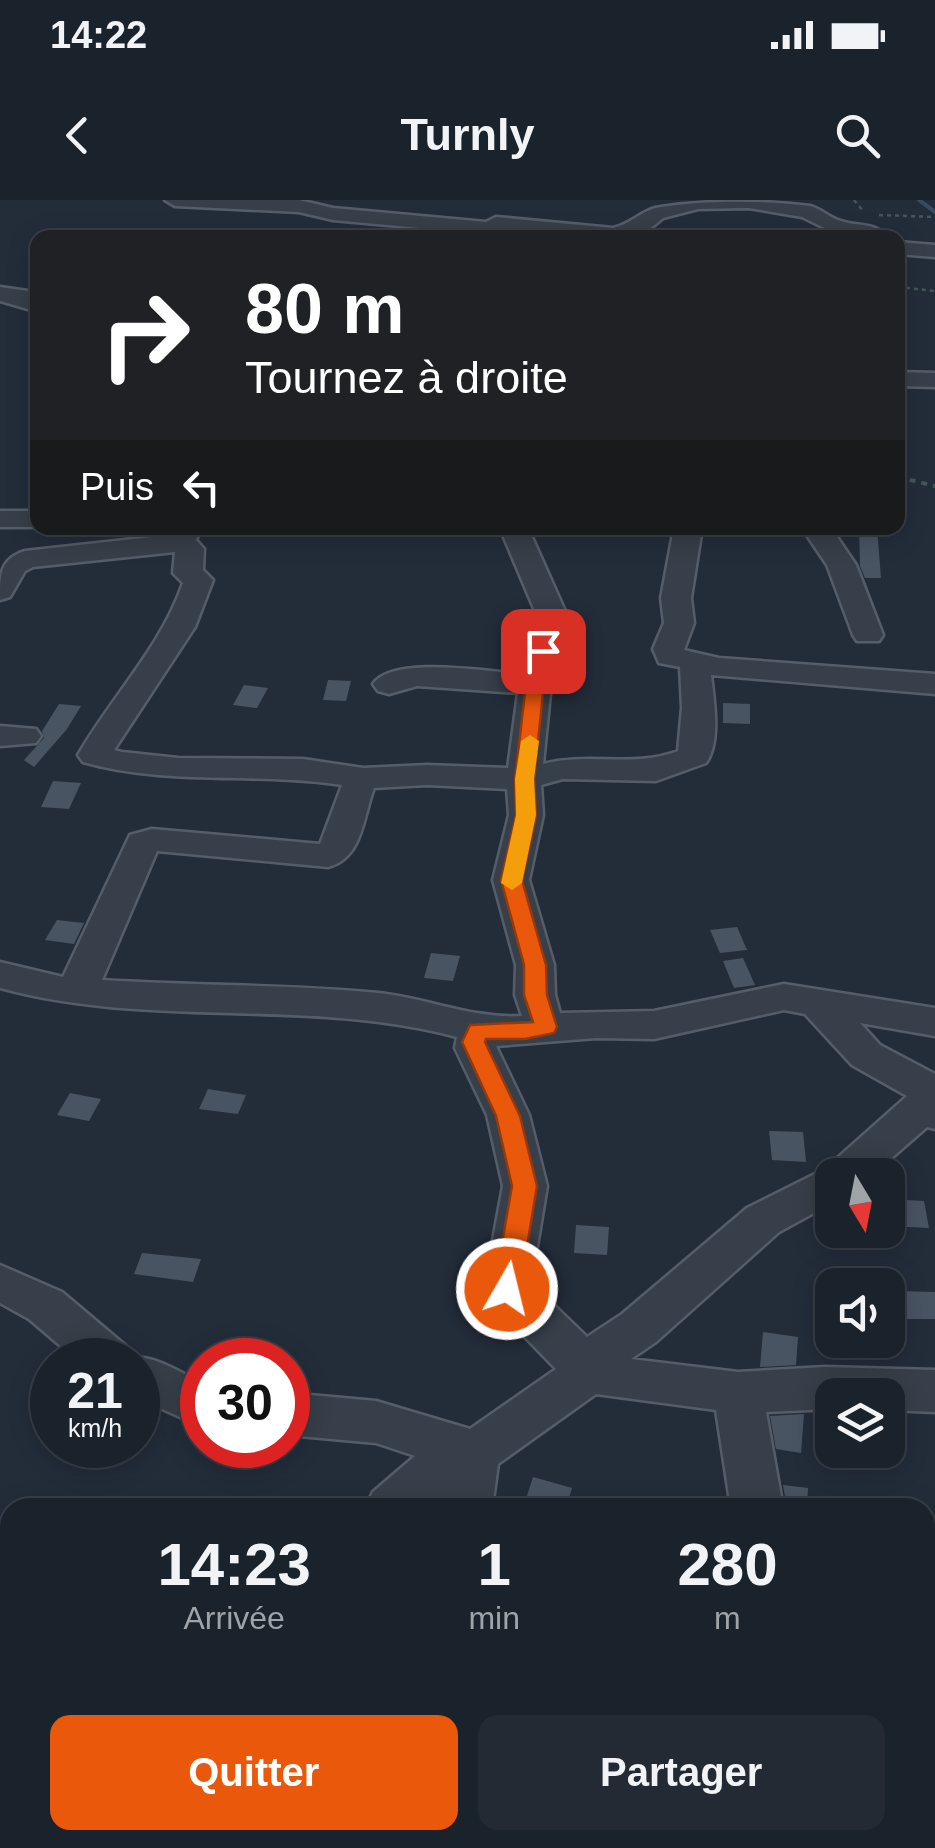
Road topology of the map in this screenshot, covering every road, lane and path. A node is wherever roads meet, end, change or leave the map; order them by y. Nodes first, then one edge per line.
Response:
1 (175, 200) edge
2 (506, 200) edge
3 (854, 200) edge
4 (751, 201) edge
5 (935, 217) edge
6 (742, 224) dead end
7 (496, 229) edge
8 (630, 230) edge
9 (862, 230) edge
10 (905, 249) edge
11 (935, 251) edge
12 (905, 288) edge
13 (935, 291) edge
14 (0, 294) edge
15 (30, 303) edge
16 (905, 379) edge
17 (935, 380) edge
18 (905, 479) edge
19 (935, 486) edge
20 (30, 519) edge
21 (0, 520) edge
22 (517, 535) edge
23 (687, 535) edge
24 (822, 535) edge
25 (184, 536) edge
26 (0, 592) edge
27 (868, 636) dead end
28 (695, 664) junction
29 (389, 684) dead end
30 (535, 684) junction
31 (935, 684) edge
32 (362, 778) junction
33 (524, 779) junction
34 (0, 975) edge
35 (80, 990) junction
36 (818, 1003) junction
37 (935, 1022) edge
38 (546, 1027) junction
39 (478, 1031) junction
40 (934, 1103) edge
41 (864, 1158) edge
42 (815, 1192) edge
43 (0, 1284) edge
44 (87, 1338) edge
45 (588, 1372) junction
46 (935, 1391) edge
47 (738, 1393) junction
48 (310, 1416) edge
49 (474, 1452) junction
50 (403, 1498) edge
51 (467, 1498) edge
52 (756, 1498) edge

1 - 7 street
2 - 7 street
3 - 5 path
4 - 6 street
4 - 8 street
4 - 9 street
10 - 11 street
12 - 13 path
14 - 15 street
16 - 17 street
18 - 19 path
20 - 21 street
22 - 30 street
23 - 28 street
24 - 27 street
25 - 26 street
25 - 32 street
28 - 31 street
28 - 33 street
29 - 30 street
30 - 33 street
32 - 33 street
32 - 35 street
33 - 38 street
34 - 35 street
35 - 39 street
36 - 37 street
36 - 38 street
36 - 40 street
38 - 39 street
39 - 45 street
40 - 41 street
42 - 45 street
43 - 44 street
45 - 47 street
45 - 49 street
46 - 47 street
47 - 52 street
48 - 49 street
49 - 50 street
49 - 51 street

